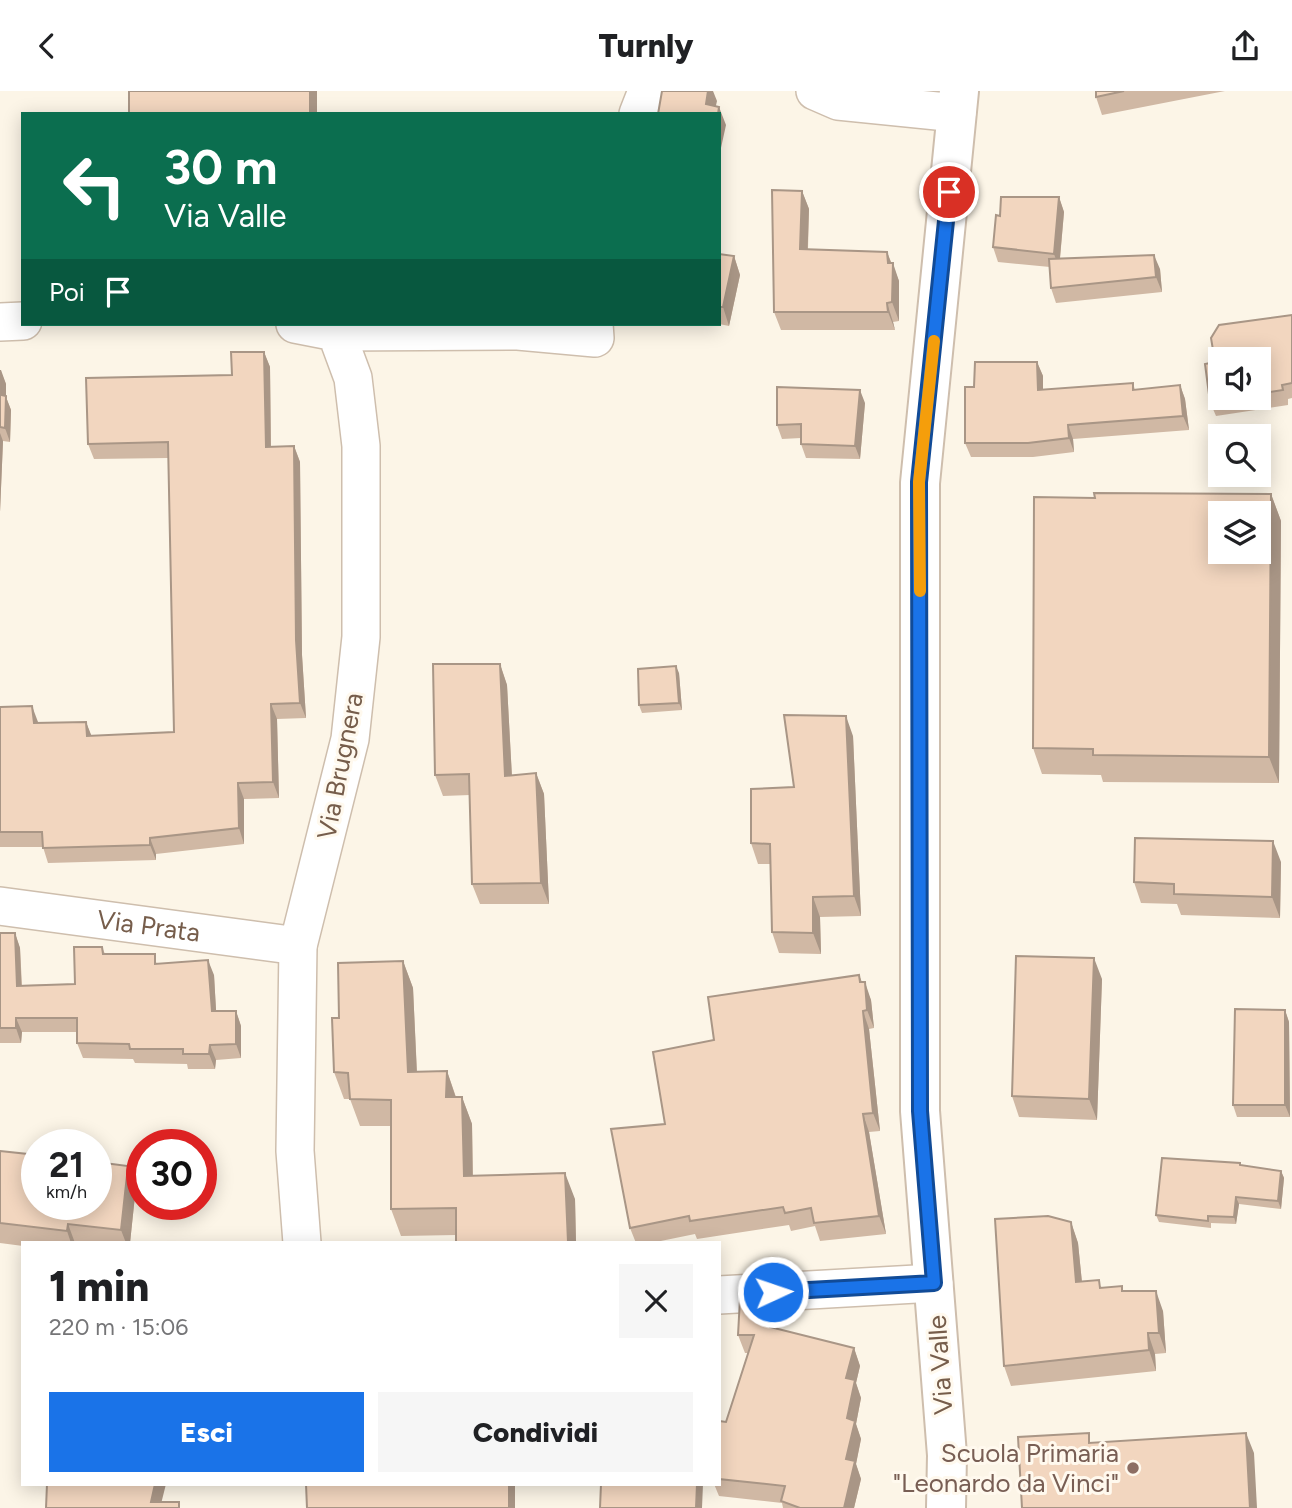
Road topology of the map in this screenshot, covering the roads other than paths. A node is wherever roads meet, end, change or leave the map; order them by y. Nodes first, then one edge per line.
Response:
1 (647, 91) edge
2 (815, 91) edge
3 (958, 102) edge
4 (639, 112) edge
5 (21, 321) edge
6 (0, 322) edge
7 (305, 326) edge
8 (594, 326) edge
9 (336, 332) junction
10 (0, 906) edge
11 (298, 946) junction
12 (302, 1241) edge
13 (934, 1283) junction
14 (721, 1295) edge
15 (946, 1508) edge

1 - 4 street
2 - 3 street
3 - 13 street, Via Valle
5 - 6 street
7 - 9 street
8 - 9 street
9 - 11 street, Via Brugnera
10 - 11 street, Via Prata
11 - 12 street, Via Brugnera
13 - 14 street
13 - 15 street, Via Valle

